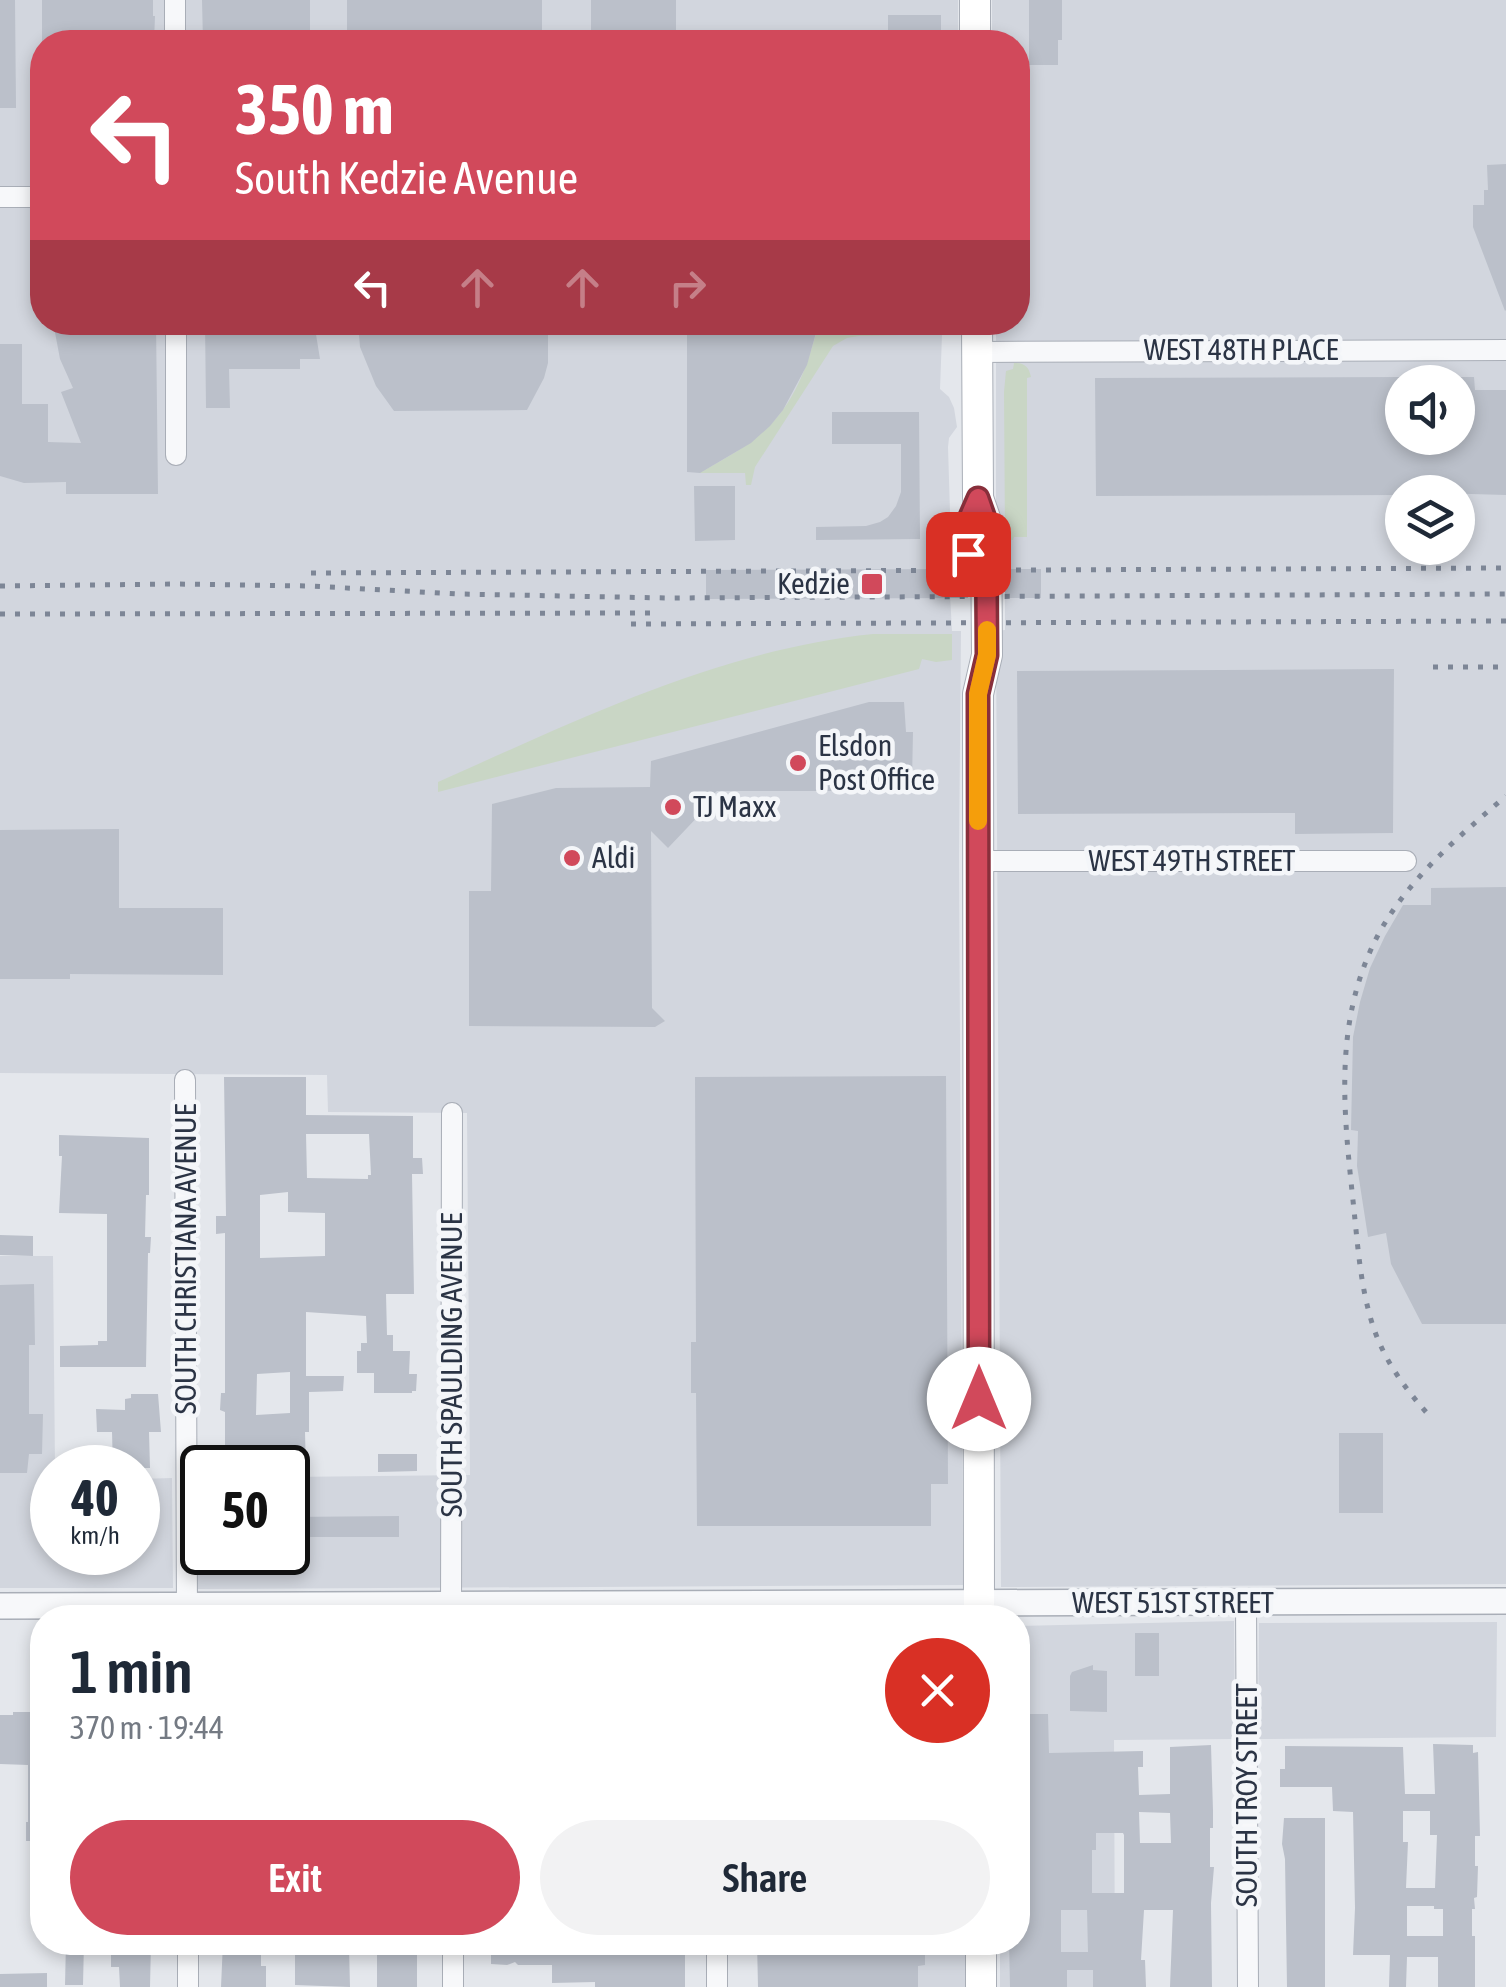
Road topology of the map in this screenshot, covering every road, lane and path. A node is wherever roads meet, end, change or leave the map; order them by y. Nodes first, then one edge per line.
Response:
1 (176, 0) edge
2 (975, 0) edge
3 (176, 30) edge
4 (975, 30) edge
5 (0, 197) edge
6 (30, 197) edge
7 (176, 335) edge
8 (977, 337) edge
9 (1506, 350) edge
10 (176, 455) dead end
11 (978, 860) junction
12 (1406, 861) dead end
13 (185, 1080) dead end
14 (452, 1113) dead end
15 (1246, 1602) junction
16 (1506, 1602) edge
17 (187, 1605) edge
18 (451, 1605) edge
19 (979, 1605) edge
20 (0, 1606) edge
21 (30, 1607) edge
22 (1030, 1608) edge
23 (188, 1955) edge
24 (452, 1955) edge
25 (717, 1955) edge
26 (981, 1955) edge
27 (188, 1987) edge
28 (453, 1987) edge
29 (717, 1987) edge
30 (981, 1987) edge
31 (1248, 1987) edge

1 - 3 street
2 - 4 main road
5 - 6 street
7 - 10 street
8 - 9 street, WEST 48TH PLACE
8 - 11 main road
11 - 12 street, WEST 49TH STREET
11 - 19 main road
13 - 17 street, SOUTH CHRISTIANA AVENUE
14 - 18 street, SOUTH SPAULDING AVENUE
15 - 16 street, WEST 51ST STREET
15 - 22 street, WEST 51ST STREET
15 - 31 street, SOUTH TROY STREET
20 - 21 street, WEST 51ST STREET
23 - 27 street
24 - 28 street
25 - 29 street
26 - 30 main road

